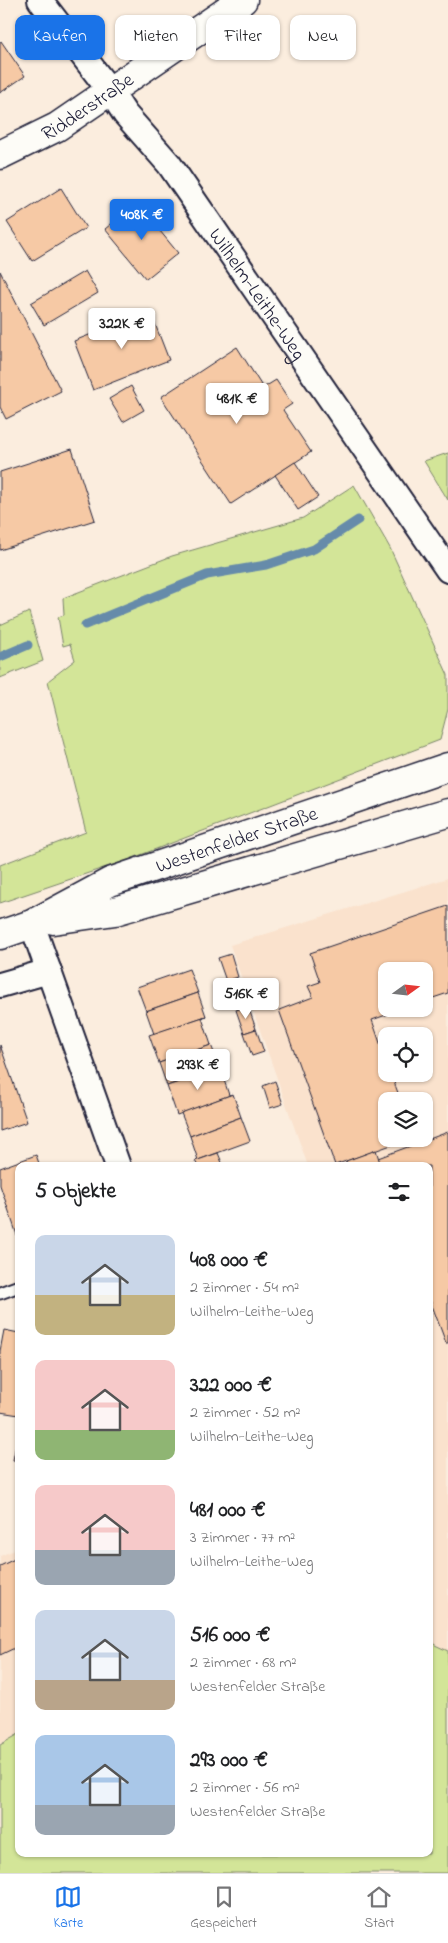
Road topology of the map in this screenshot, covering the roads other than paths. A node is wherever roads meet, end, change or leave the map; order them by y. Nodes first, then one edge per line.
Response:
1 (40, 0) edge
2 (243, 0) edge
3 (110, 91) junction
4 (0, 155) edge
5 (448, 570) edge
6 (448, 767) edge
7 (448, 813) edge
8 (32, 924) junction
9 (0, 934) edge
10 (49, 971) junction
11 (0, 985) edge
12 (117, 1162) edge
13 (15, 1287) edge
14 (0, 1293) edge

1 - 3 street, Wilhelm-Leithe-Weg
2 - 3 street, Ridderstraße
3 - 4 street, Ridderstraße
3 - 5 street, Wilhelm-Leithe-Weg
6 - 8 street, Westenfelder Straße
7 - 8 street, Westenfelder Straße
8 - 9 street, Westenfelder Straße
8 - 10 street
10 - 11 street
10 - 12 street
13 - 14 lane

